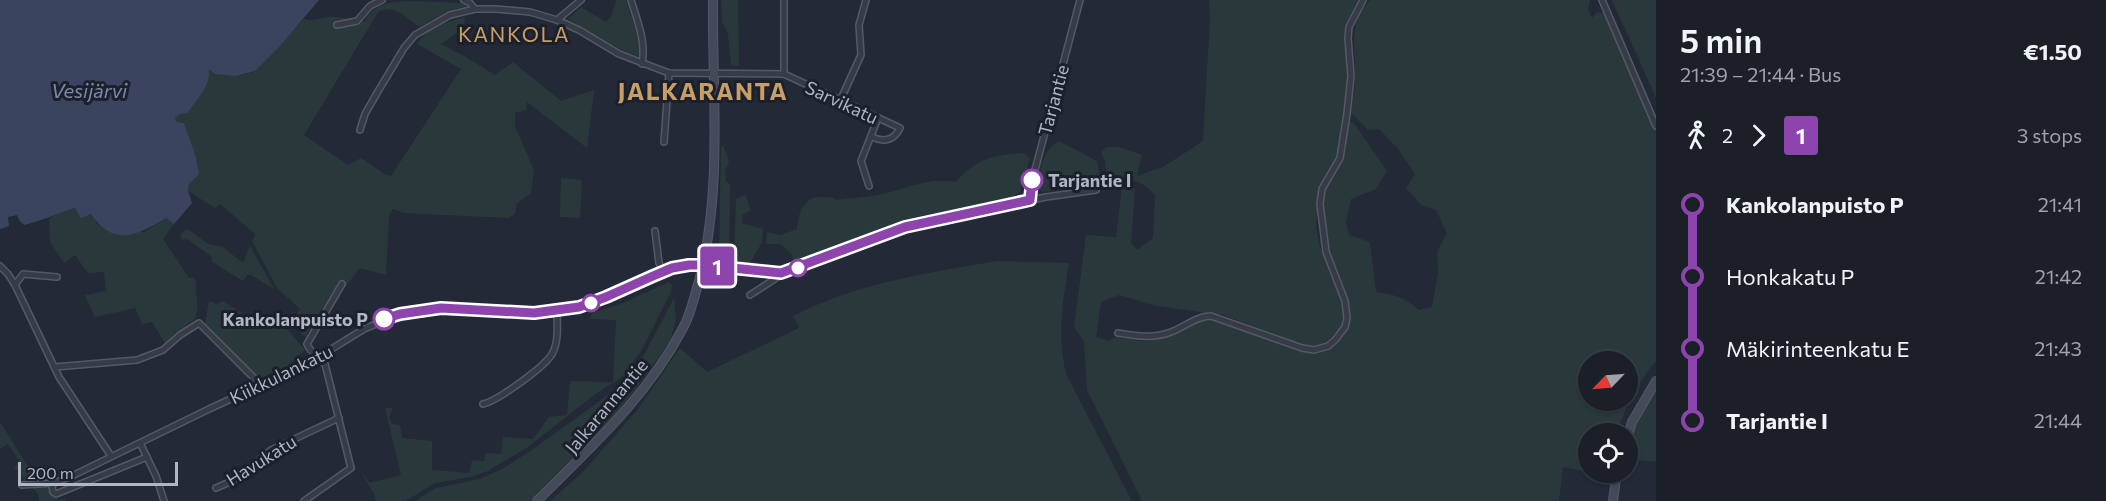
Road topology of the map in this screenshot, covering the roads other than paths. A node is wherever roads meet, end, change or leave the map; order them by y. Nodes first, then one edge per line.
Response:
1 (382, 0) edge
2 (464, 0) edge
3 (581, 0) edge
4 (631, 0) edge
5 (713, 0) edge
6 (784, 0) edge
7 (866, 0) edge
8 (1080, 0) edge
9 (1363, 0) edge
10 (1602, 0) edge
11 (475, 9) junction
12 (557, 20) junction
13 (337, 25) dead end
14 (642, 64) junction
15 (669, 73) junction
16 (713, 74) junction
17 (784, 74) junction
18 (840, 101) junction
19 (878, 118) junction
20 (1656, 126) edge
21 (360, 130) dead end
22 (871, 136) junction
23 (664, 142) dead end
24 (868, 186) dead end
25 (1096, 190) dead end
26 (1030, 200) junction
27 (654, 231) dead end
28 (703, 265) junction
29 (0, 266) edge
30 (663, 272) junction
31 (786, 272) junction
32 (8, 274) junction
33 (23, 274) junction
34 (57, 278) dead end
35 (342, 284) dead end
36 (15, 285) junction
37 (750, 295) dead end
38 (557, 310) junction
39 (1118, 333) dead end
40 (320, 357) junction
41 (54, 367) junction
42 (1656, 381) edge
43 (261, 385) junction
44 (483, 404) dead end
45 (339, 418) junction
46 (1632, 423) edge
47 (140, 443) junction
48 (111, 456) junction
49 (147, 457) junction
50 (54, 483) junction
51 (1615, 483) edge
52 (22, 485) dead end
53 (216, 488) dead end
54 (164, 501) edge
55 (304, 501) edge
56 (537, 501) edge
57 (1613, 501) edge

1 - 13 street
2 - 11 street
3 - 12 street
4 - 14 street
5 - 16 main road, Jalkarannantie
6 - 17 street, Sarvikatu
7 - 18 street
8 - 26 street, Tarjantie
9 - 39 street
10 - 20 street
11 - 12 street, Sarvikatu
11 - 21 street, Sarvikatu
12 - 14 street, Sarvikatu
14 - 15 street, Sarvikatu
15 - 16 street, Sarvikatu
15 - 23 street
16 - 17 street, Sarvikatu
16 - 28 main road, Jalkarannantie
17 - 18 street, Sarvikatu
18 - 19 street, Sarvikatu
19 - 22 street
19 - 22 street, Sarvikatu
22 - 24 street
25 - 26 street
26 - 31 street
27 - 30 street
28 - 30 street, Kiikkulankatu
28 - 31 street, Kiikkulankatu
28 - 56 main road, Jalkarannantie
29 - 32 street
30 - 38 street, Kiikkulankatu
31 - 37 street
32 - 33 street
32 - 36 street
33 - 34 street
33 - 36 street
35 - 40 street
36 - 41 street
38 - 40 street, Kiikkulankatu
38 - 44 street
40 - 43 street, Kiikkulankatu
40 - 45 street
41 - 43 street
41 - 48 street
42 - 46 main road
43 - 47 street, Kiikkulankatu
45 - 53 street, Havukatu
45 - 55 street
47 - 48 street, Kiikkulankatu
47 - 49 street
48 - 50 street, Kiikkulankatu
49 - 50 street
49 - 54 street
50 - 52 street
51 - 57 main road

